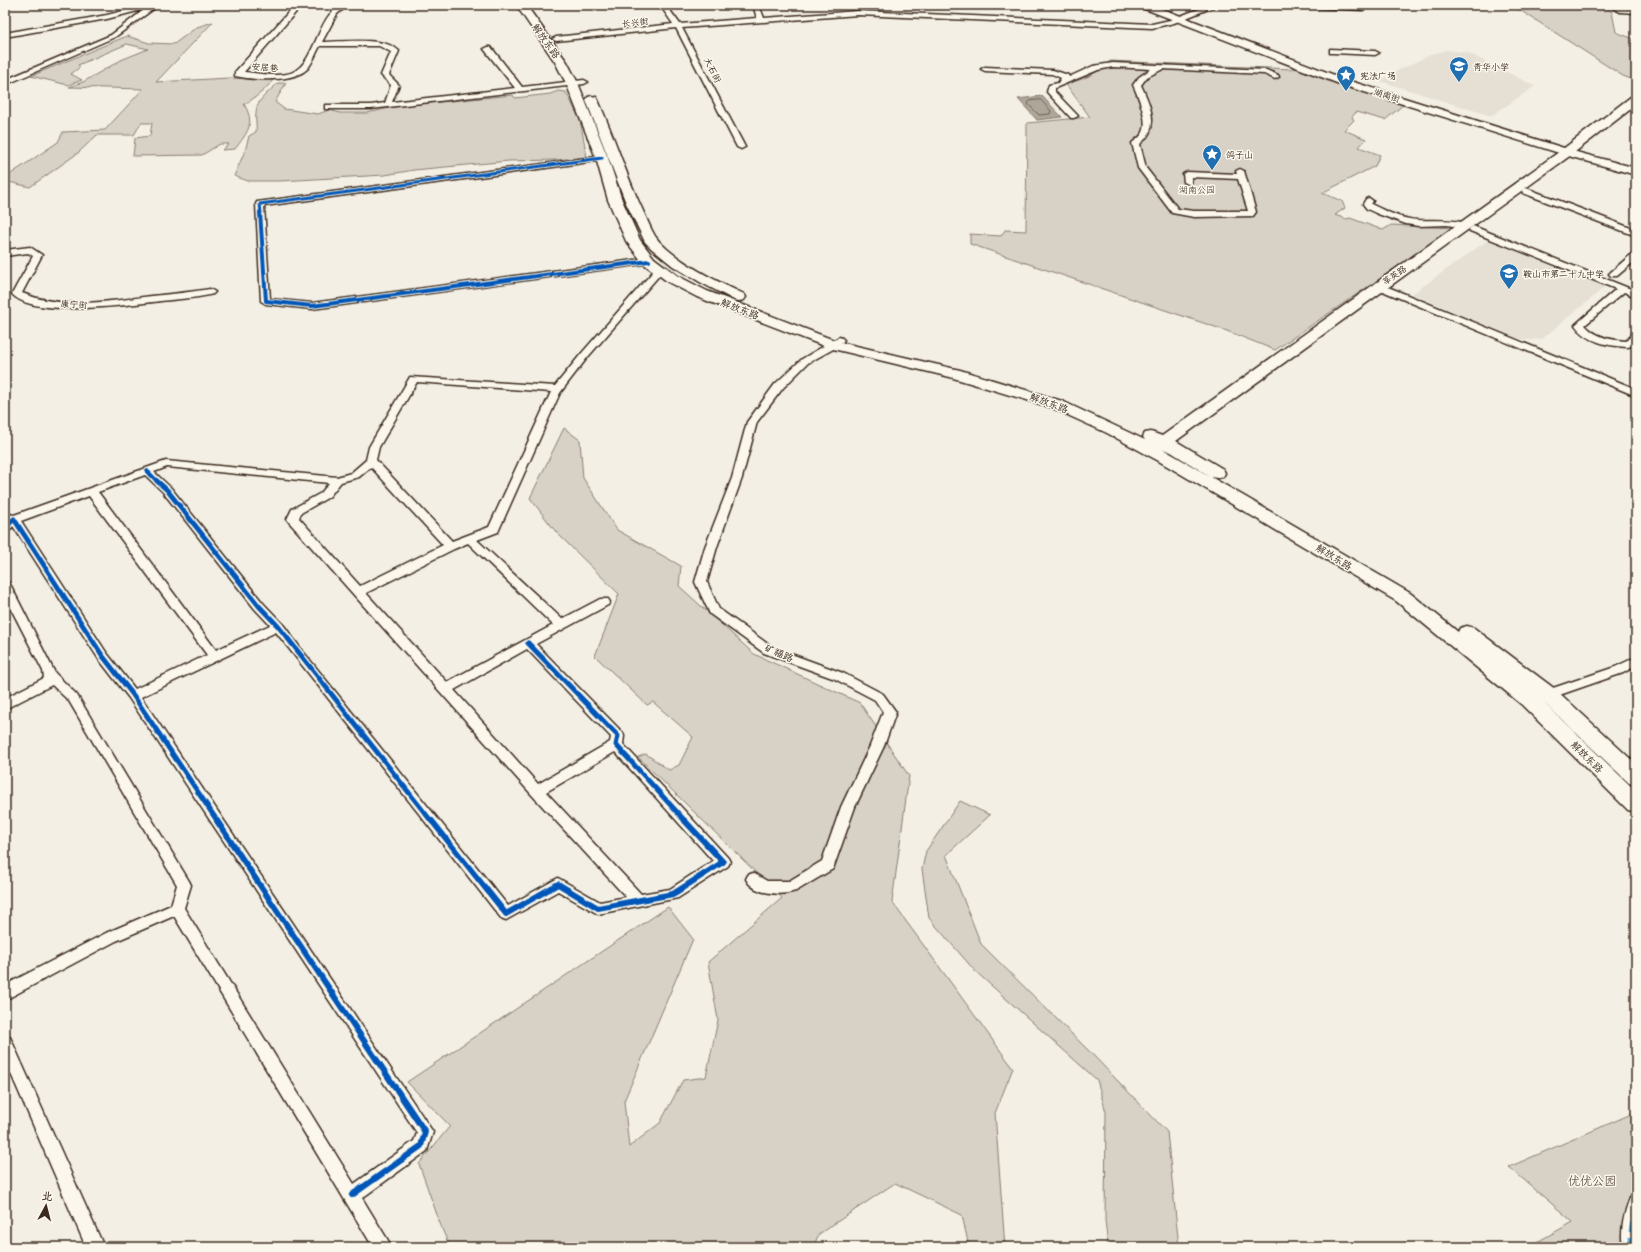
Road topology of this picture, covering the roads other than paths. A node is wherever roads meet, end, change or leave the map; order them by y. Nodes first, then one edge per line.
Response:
1 (155, 5) edge
2 (299, 5) edge
3 (345, 5) edge
4 (521, 5) edge
5 (533, 5) edge
6 (663, 5) edge
7 (756, 5) edge
8 (1143, 5) edge
9 (1155, 5) edge
10 (1215, 5) edge
11 (1299, 5) edge
12 (1611, 5) edge
13 (1363, 8) dead end
14 (1636, 11) edge
15 (1182, 17) junction
16 (761, 20) junction
17 (678, 26) junction
18 (5, 36) edge
19 (556, 39) junction
20 (317, 44) junction
21 (488, 49) dead end
22 (1333, 51) dead end
23 (1374, 53) dead end
24 (1163, 67) junction
25 (985, 69) dead end
26 (1275, 77) dead end
27 (1065, 80) junction
28 (578, 82) junction
29 (5, 83) edge
30 (521, 90) junction
31 (1636, 99) edge
32 (388, 104) junction
33 (328, 107) dead end
34 (1636, 110) edge
35 (1074, 116) dead end
36 (741, 147) dead end
37 (1574, 152) junction
38 (602, 158) junction
39 (1636, 167) edge
40 (1636, 172) edge
41 (1188, 182) dead end
42 (1526, 191) junction
43 (1369, 201) dead end
44 (1468, 227) junction
45 (1636, 233) edge
46 (5, 253) edge
47 (1636, 255) edge
48 (655, 265) junction
49 (1614, 274) dead end
50 (1623, 288) junction
51 (1388, 290) junction
52 (210, 292) dead end
53 (1636, 294) edge
54 (1636, 336) edge
55 (837, 343) junction
56 (558, 389) junction
57 (1636, 393) edge
58 (1164, 449) junction
59 (370, 461) junction
60 (147, 471) junction
61 (337, 480) junction
62 (91, 491) junction
63 (8, 521) edge
64 (470, 539) junction
65 (450, 546) junction
66 (5, 586) edge
67 (358, 592) junction
68 (604, 602) dead end
69 (561, 625) junction
70 (278, 626) junction
71 (528, 643) junction
72 (215, 657) junction
73 (1636, 661) edge
74 (50, 675) junction
75 (445, 689) junction
76 (1548, 694) junction
77 (133, 695) junction
78 (5, 704) edge
79 (616, 745) junction
80 (1636, 777) edge
81 (537, 791) junction
82 (1636, 804) edge
83 (753, 879) dead end
84 (640, 901) junction
85 (177, 908) junction
86 (5, 993) edge
87 (5, 1042) edge
88 (352, 1195) junction
89 (1636, 1204) edge
90 (95, 1247) edge
91 (383, 1247) edge
92 (1632, 1247) edge

1 - 18 street
1 - 29 street
2 - 20 street, 安居巷
3 - 20 street, 安居巷
4 - 28 main road, 解放东路
5 - 19 main road, 解放东路
6 - 17 street, 大石街
7 - 16 street
8 - 15 main road, 湖南街
9 - 15 main road, 湖南街
10 - 15 street, 长兴街
11 - 13 street
12 - 14 street
15 - 16 street, 长兴街
15 - 37 main road, 湖南街
16 - 17 street, 长兴街
17 - 19 street, 长兴街
17 - 36 street, 大石街
19 - 28 main road, 解放东路
20 - 32 street
21 - 30 street
22 - 23 street
24 - 26 street
24 - 27 street
24 - 41 street
25 - 27 street
27 - 35 street
28 - 30 street
28 - 38 main road, 解放东路
28 - 55 main road, 解放东路
30 - 32 street
31 - 37 main road, 莘英路
32 - 33 street
34 - 37 main road, 莘英路
37 - 39 main road, 湖南街
37 - 40 main road, 湖南街
37 - 42 main road, 莘英路
37 - 44 main road, 莘英路
38 - 48 main road, 解放东路
38 - 48 street
42 - 44 main road, 莘英路
42 - 45 street
43 - 44 street
44 - 50 street
44 - 51 main road, 莘英路
44 - 58 main road, 莘英路
46 - 52 street, 康宁街
47 - 49 street
48 - 55 main road, 解放东路
48 - 56 street
50 - 53 street
50 - 54 street
51 - 57 street
51 - 58 main road, 莘英路
55 - 58 main road, 解放东路
55 - 83 street, 矿福路
56 - 59 street
56 - 64 street
58 - 76 main road, 解放东路
58 - 82 main road, 解放东路
59 - 61 street
59 - 65 street
60 - 61 street
60 - 62 street
60 - 70 street
61 - 67 street
62 - 63 street
62 - 72 street
63 - 77 street
64 - 65 street
64 - 69 street
65 - 67 street
66 - 74 street
67 - 75 street
68 - 69 street
69 - 71 street
70 - 72 street
70 - 84 street
71 - 75 street
71 - 79 street
72 - 77 street
73 - 76 street
74 - 78 street
74 - 85 street
75 - 81 street
76 - 80 main road, 解放东路
77 - 88 street
79 - 81 street
79 - 84 street
81 - 84 street
85 - 86 street
85 - 88 street
87 - 90 street
88 - 91 street
89 - 92 street

